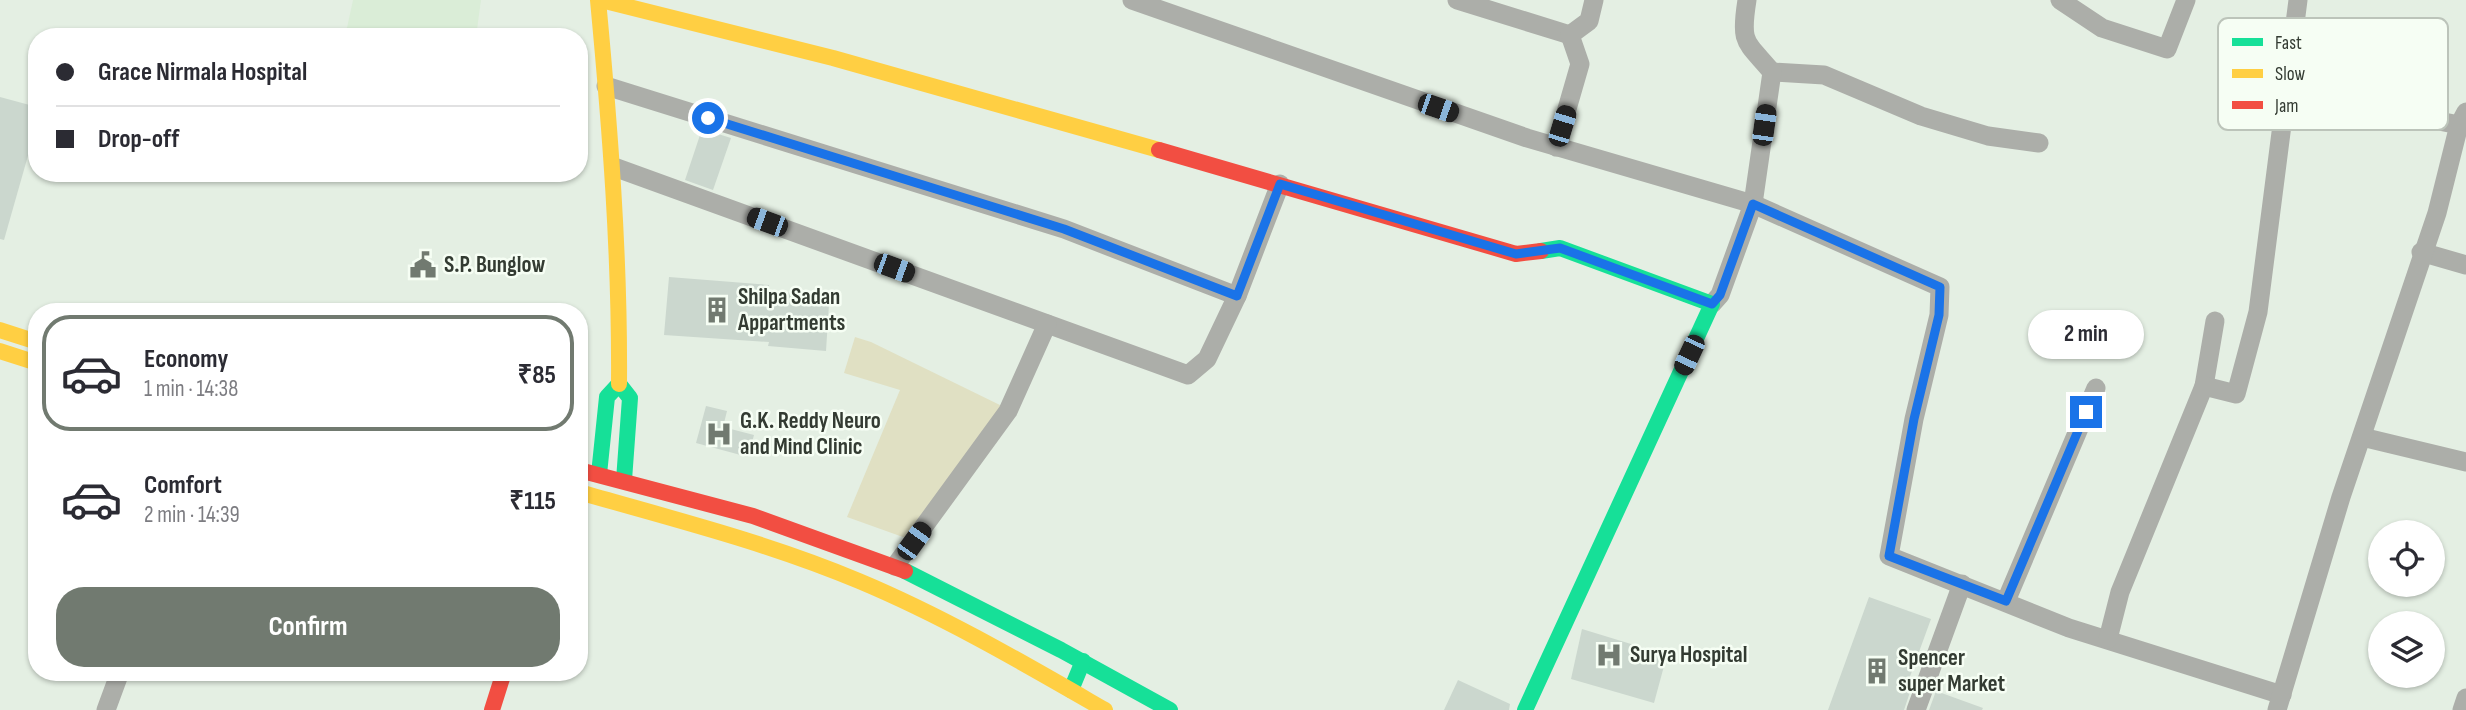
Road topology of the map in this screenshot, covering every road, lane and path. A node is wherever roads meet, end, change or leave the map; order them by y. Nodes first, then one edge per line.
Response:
1 (599, 0) edge
2 (1132, 0) edge
3 (1457, 0) edge
4 (1594, 0) edge
5 (1747, 0) edge
6 (2060, 0) edge
7 (2186, 0) edge
8 (2298, 0) edge
9 (2296, 18) edge
10 (1570, 35) junction
11 (1772, 72) junction
12 (606, 86) junction
13 (2463, 119) edge
14 (2281, 130) edge
15 (2039, 143) dead end
16 (1556, 147) junction
17 (614, 167) junction
18 (1280, 184) junction
19 (1753, 204) junction
20 (2421, 252) junction
21 (2466, 265) edge
22 (1237, 296) junction
23 (1712, 304) junction
24 (2215, 321) dead end
25 (1047, 324) junction
26 (0, 330) edge
27 (28, 339) edge
28 (0, 351) edge
29 (28, 360) edge
30 (619, 384) junction
31 (2204, 386) junction
32 (2096, 388) dead end
33 (2362, 437) junction
34 (2466, 462) edge
35 (588, 472) edge
36 (599, 474) junction
37 (624, 480) junction
38 (588, 495) edge
39 (895, 566) junction
40 (1962, 584) junction
41 (2006, 601) junction
42 (2108, 639) junction
43 (1083, 662) junction
44 (117, 681) edge
45 (501, 681) edge
46 (1071, 690) junction
47 (2280, 703) edge
48 (1166, 709) edge
49 (106, 710) edge
50 (492, 710) edge
51 (1105, 710) edge
52 (1525, 710) edge
53 (1916, 710) edge

1 - 12 main road
1 - 18 main road
2 - 16 street
3 - 10 street
4 - 10 street
5 - 11 street
6 - 7 street
8 - 9 street
10 - 16 street
11 - 15 street
11 - 19 street
12 - 17 main road
12 - 22 street
13 - 20 street
14 - 31 street
16 - 19 street
17 - 25 street
17 - 30 main road
18 - 22 street
18 - 23 main road
19 - 23 street
19 - 40 street
20 - 21 street
20 - 33 street
22 - 25 street
23 - 52 main road
24 - 31 street
25 - 39 street
26 - 27 main road
28 - 29 main road
30 - 36 main road
30 - 37 main road
31 - 42 street
32 - 41 street
33 - 34 street
33 - 47 street
35 - 36 main road
36 - 37 main road
37 - 39 main road
38 - 46 main road
39 - 43 main road
40 - 41 street
40 - 53 street
41 - 42 street
42 - 47 street
43 - 46 main road
43 - 48 main road
44 - 49 street
45 - 50 main road
46 - 51 main road

